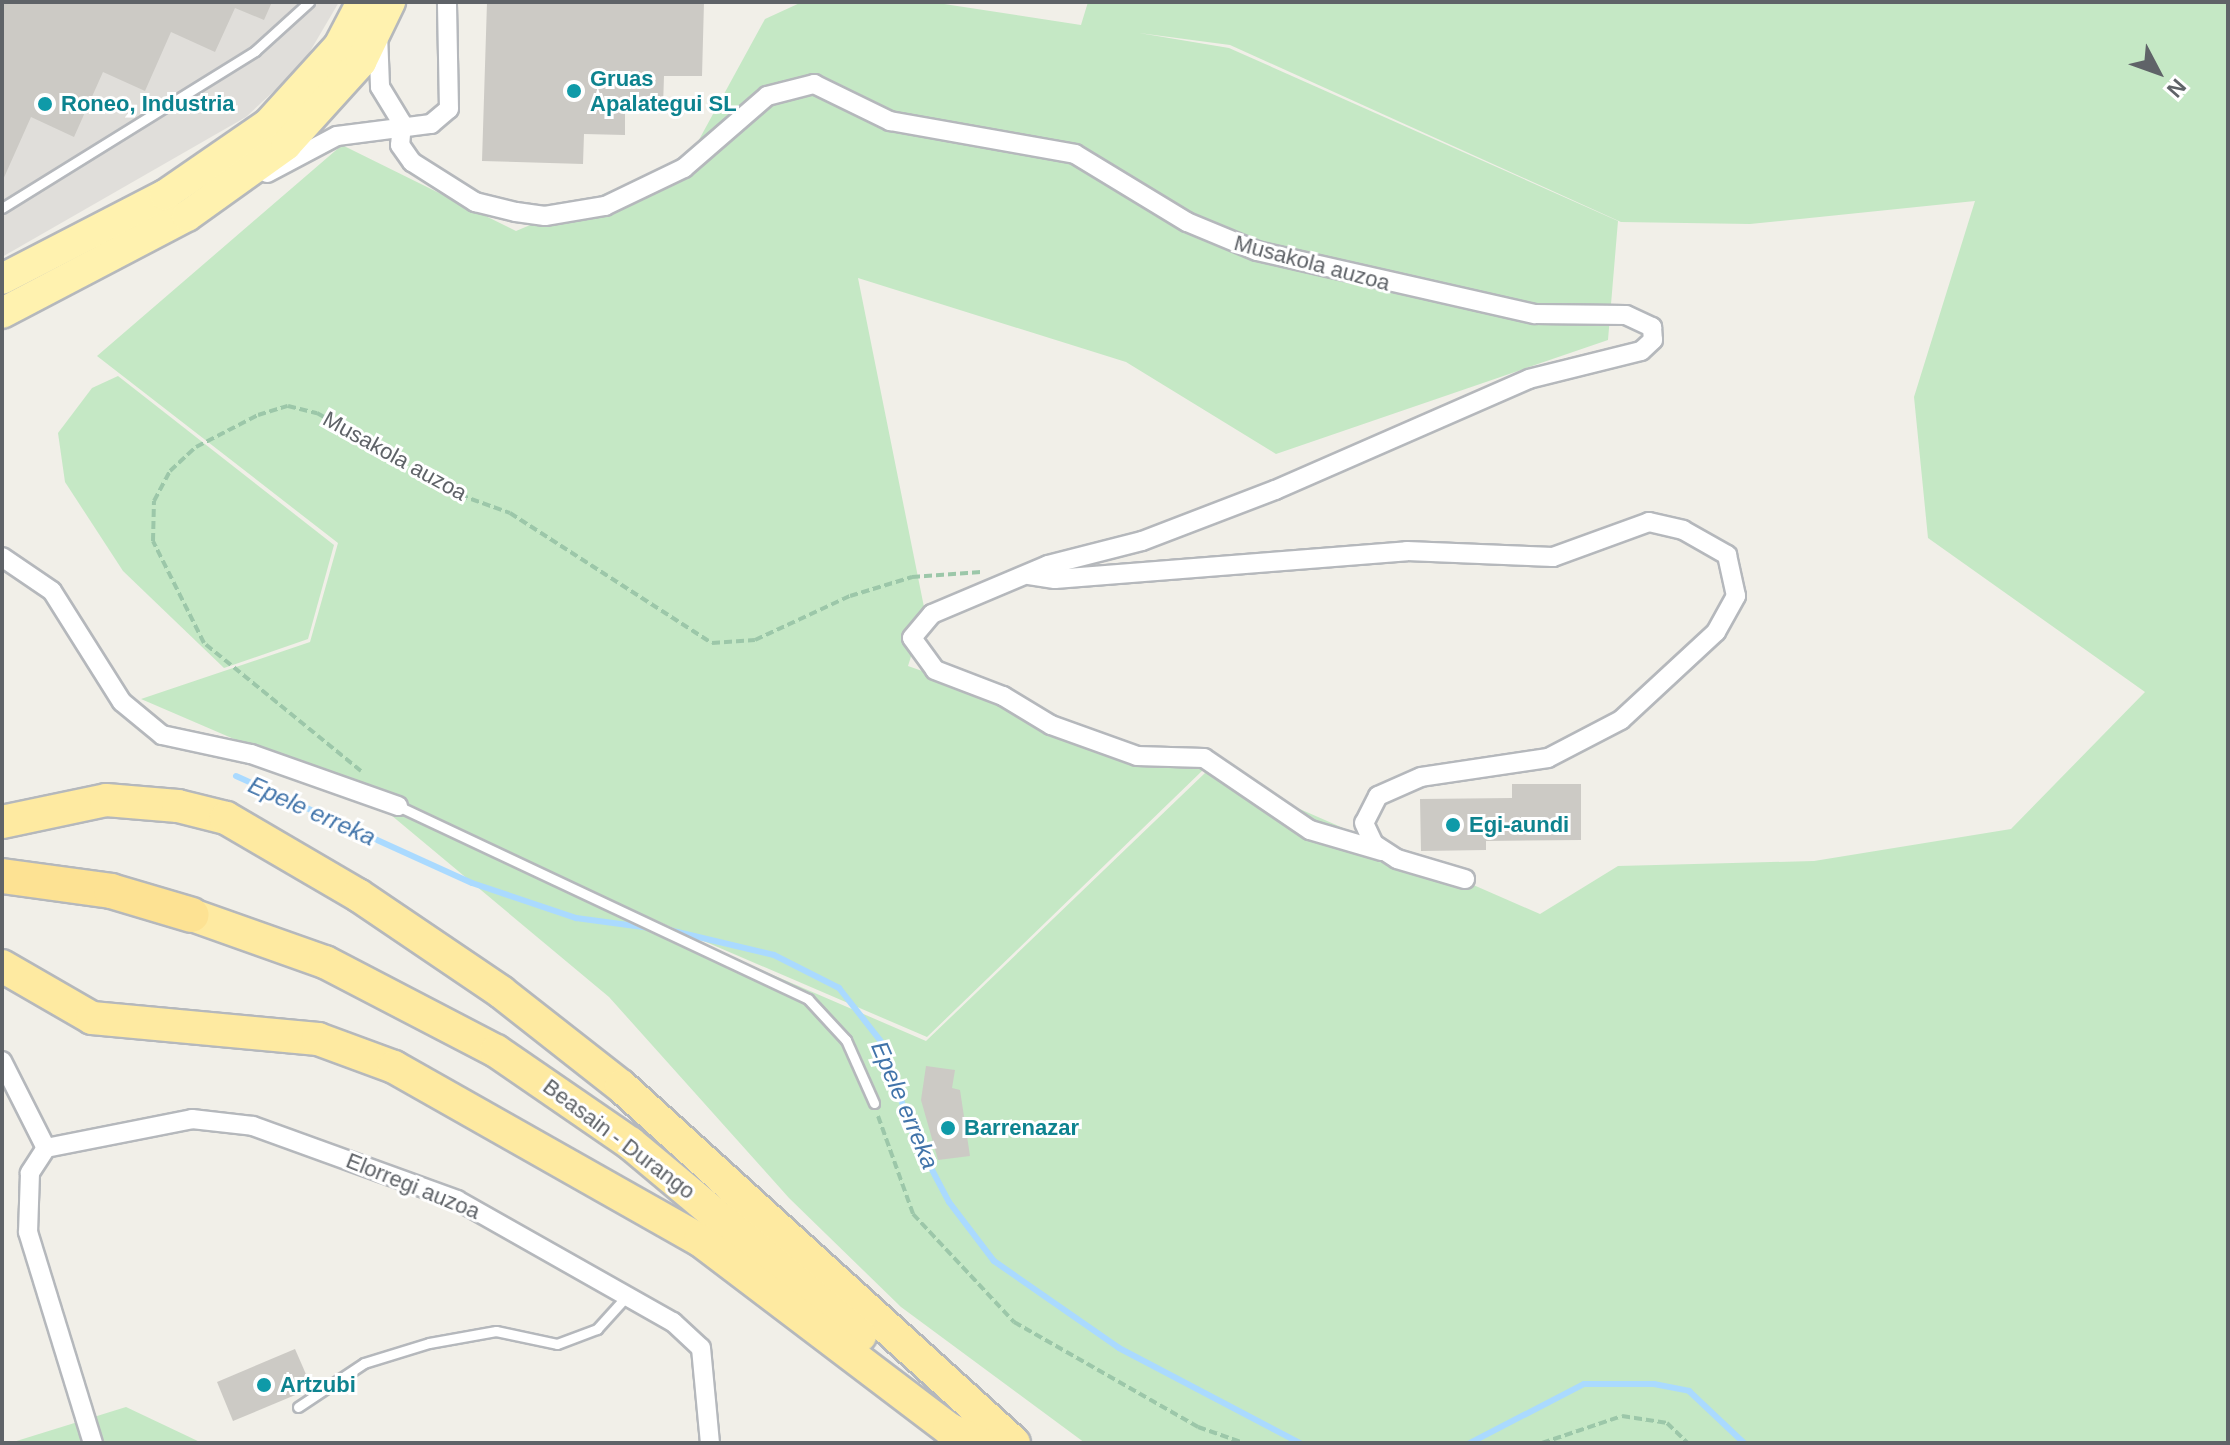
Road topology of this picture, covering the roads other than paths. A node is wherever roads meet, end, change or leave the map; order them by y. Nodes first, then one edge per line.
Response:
1 (309, 2) edge
2 (362, 2) edge
3 (447, 2) edge
4 (384, 15) edge
5 (402, 123) junction
6 (221, 194) junction
7 (2, 208) edge
8 (2, 279) edge
9 (2, 313) edge
10 (2, 557) edge
11 (1029, 575) junction
12 (398, 806) joint
13 (2, 822) edge
14 (1382, 851) junction
15 (1465, 879) dead end
16 (11, 888) edge
17 (192, 915) joint
18 (6, 972) edge
19 (2, 1061) edge
20 (874, 1103) road end
21 (46, 1148) junction
22 (625, 1298) junction
23 (298, 1407) dead end
24 (93, 1443) edge
25 (710, 1443) edge
26 (979, 1443) edge
27 (999, 1443) edge
28 (1014, 1443) edge

1 - 7 lane
2 - 8 main road
3 - 5 street
4 - 5 street, Musakola auzoa
4 - 6 main road
5 - 6 street
5 - 11 street, Musakola auzoa
6 - 9 main road
10 - 12 street
11 - 14 street, Musakola auzoa
11 - 14 street, Musakola auzoa
12 - 20 lane
13 - 28 highway
14 - 15 street, Musakola auzoa
16 - 17 highway
17 - 27 highway, Beasain - Durango
18 - 26 highway
19 - 21 street
21 - 22 street, Elorregi auzoa
21 - 24 street
22 - 23 lane
22 - 25 street, Elorregi auzoa

